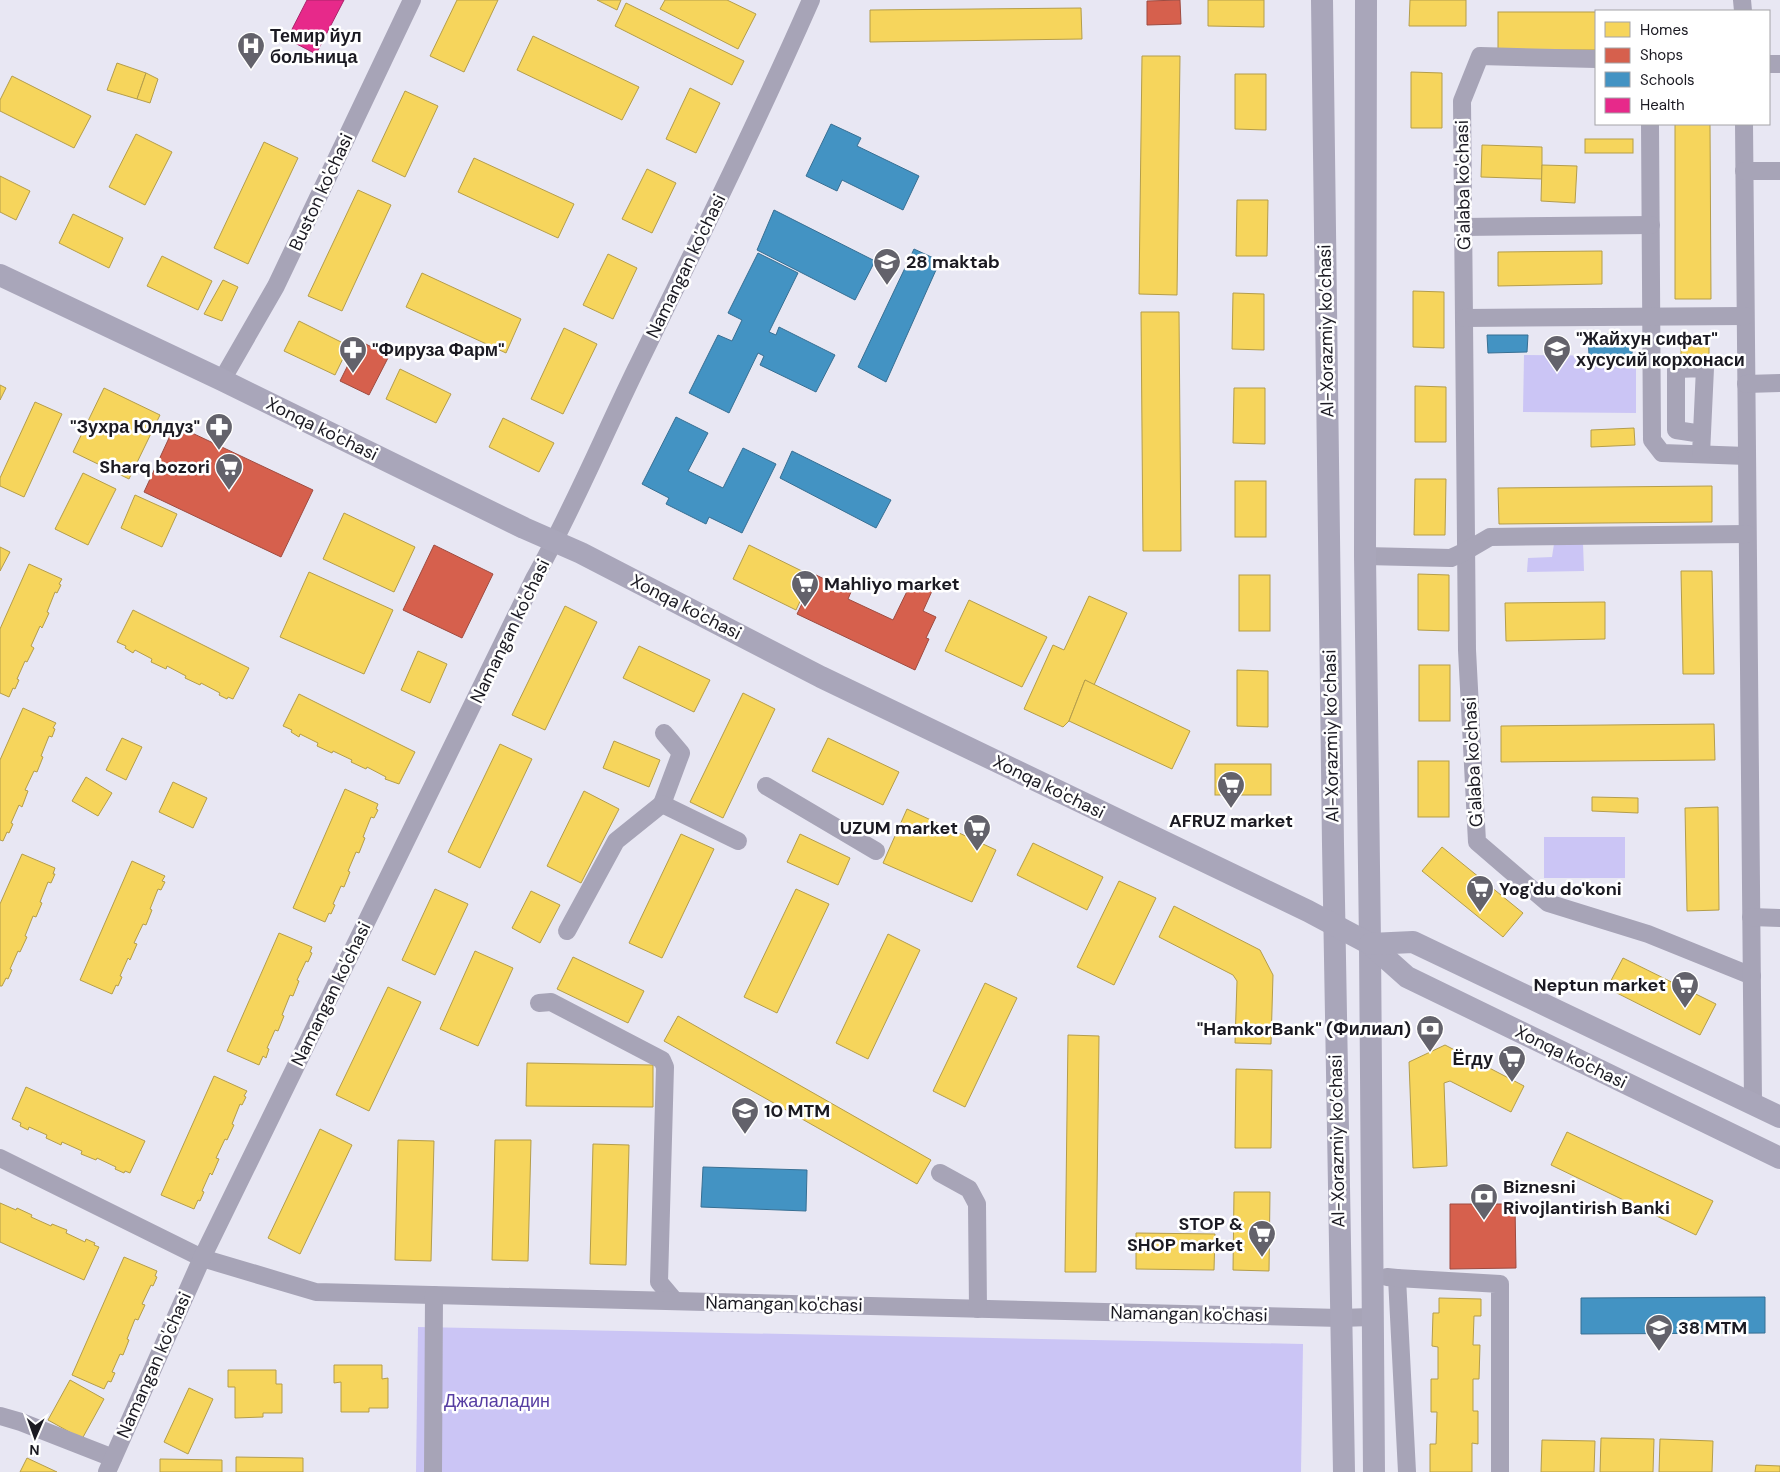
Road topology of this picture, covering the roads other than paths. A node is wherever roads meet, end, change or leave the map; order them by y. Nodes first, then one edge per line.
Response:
1 (412, 0) edge
2 (811, 0) edge
3 (1322, 0) edge
4 (1366, 0) edge
5 (1595, 59) edge
6 (1650, 125) edge
7 (1744, 125) edge
8 (1744, 171) junction
9 (1780, 171) edge
10 (1651, 225) junction
11 (1463, 227) junction
12 (0, 275) edge
13 (1745, 316) junction
14 (1651, 317) junction
15 (1464, 318) junction
16 (222, 380) junction
17 (1780, 383) edge
18 (1746, 384) junction
19 (1702, 434) dead end
20 (1701, 454) junction
21 (1746, 456) junction
22 (1747, 534) junction
23 (555, 541) junction
24 (1466, 552) junction
25 (1365, 556) junction
26 (664, 733) dead end
27 (766, 786) dead end
28 (662, 804) junction
29 (738, 841) dead end
30 (876, 851) dead end
31 (1751, 917) junction
32 (1780, 918) edge
33 (1334, 925) junction
34 (567, 931) dead end
35 (1370, 944) junction
36 (1752, 976) junction
37 (539, 1003) dead end
38 (1753, 1103) junction
39 (1780, 1117) edge
40 (0, 1158) edge
41 (1780, 1158) edge
42 (940, 1173) dead end
43 (202, 1258) junction
44 (1371, 1275) junction
45 (1397, 1278) junction
46 (434, 1295) junction
47 (675, 1301) junction
48 (978, 1309) junction
49 (1372, 1317) junction
50 (1340, 1318) junction
51 (0, 1416) edge
52 (110, 1465) edge
53 (433, 1472) edge
54 (1344, 1472) edge
55 (1374, 1472) edge
56 (1407, 1472) edge
57 (1500, 1472) edge

1 - 16 street, Buston ko'chasi
2 - 23 street, Namangan ko'chasi
3 - 33 main road, Al-Xorazmiy ko’chasi
4 - 25 main road, Al-Xorazmiy ko’chasi
5 - 11 street, G'alaba ko'chasi
6 - 10 street
7 - 8 street
8 - 9 street
8 - 13 street
10 - 11 street
10 - 14 street
11 - 15 street, G'alaba ko'chasi
12 - 16 main road, Xonqa ko'chasi
13 - 14 street
13 - 18 street
14 - 15 street
14 - 20 street
15 - 24 street, G'alaba ko'chasi
16 - 23 main road, Xonqa ko'chasi
17 - 18 street
18 - 21 street
19 - 20 street
20 - 21 street
21 - 22 street
22 - 24 street
22 - 31 street
23 - 33 main road, Xonqa ko'chasi
23 - 43 street, Namangan ko'chasi
24 - 25 street
24 - 36 street, G'alaba ko'chasi
25 - 35 main road, Al-Xorazmiy ko’chasi
26 - 28 street
27 - 30 street
28 - 29 street
28 - 34 street
31 - 32 street
31 - 36 street
33 - 35 main road, Xonqa ko'chasi
33 - 50 main road, Al-Xorazmiy ko’chasi
35 - 38 main road, Xonqa ko'chasi
35 - 41 main road, Xonqa ko'chasi
35 - 44 main road, Al-Xorazmiy ko’chasi
36 - 38 street
37 - 47 street
38 - 39 main road, Xonqa ko'chasi
40 - 43 street, Namangan ko'chasi
42 - 48 street
43 - 46 street, Namangan ko'chasi
43 - 52 street, Namangan ko'chasi
44 - 45 street
44 - 49 main road, Al-Xorazmiy ko’chasi
45 - 56 street
45 - 57 street
46 - 47 street, Namangan ko'chasi
46 - 53 street
47 - 48 street, Namangan ko'chasi
48 - 50 street, Namangan ko'chasi
49 - 50 street, Namangan ko'chasi
49 - 55 main road, Al-Xorazmiy ko’chasi
50 - 54 main road, Al-Xorazmiy ko’chasi
51 - 52 street

